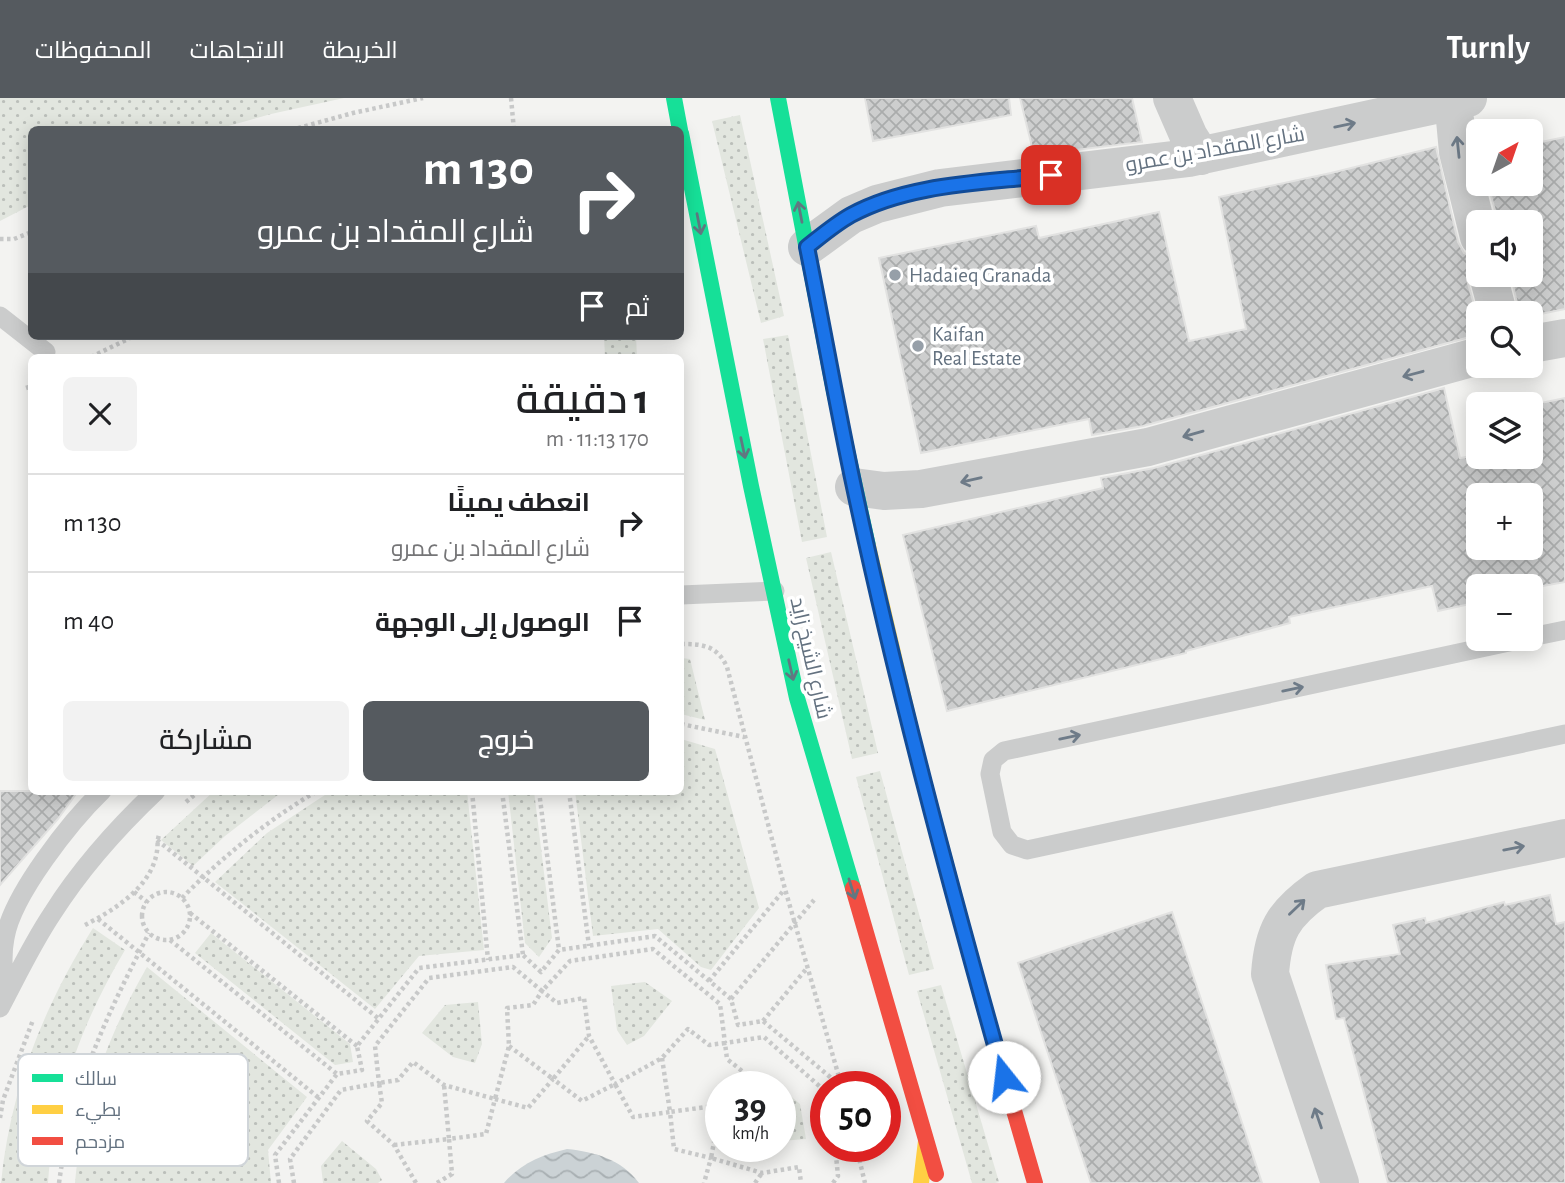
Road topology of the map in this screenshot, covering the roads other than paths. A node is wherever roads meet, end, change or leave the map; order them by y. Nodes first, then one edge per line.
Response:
1 (674, 98) edge
2 (778, 98) edge
3 (1172, 98) edge
4 (1458, 99) edge
5 (679, 126) edge
6 (684, 151) edge
7 (1201, 156) junction
8 (1472, 210) edge
9 (807, 247) junction
10 (0, 316) edge
11 (28, 338) edge
12 (1565, 338) edge
13 (31, 340) edge
14 (1543, 342) edge
15 (46, 352) dead end
16 (1466, 360) edge
17 (854, 487) junction
18 (775, 591) junction
19 (684, 596) edge
20 (1565, 630) edge
21 (1543, 635) edge
22 (1467, 651) edge
23 (1565, 734) edge
24 (98, 795) edge
25 (152, 795) edge
26 (1565, 838) edge
27 (3, 1002) edge
28 (926, 1141) junction
29 (921, 1183) edge
30 (938, 1183) edge
31 (1035, 1183) edge
32 (1340, 1183) edge

1 - 5 main road, شارع الشيخ زايد
9 -> 2 main road
3 - 7 street
7 -> 4 street, شارع المقداد بن عمرو
8 -> 4 street
6 -> 18 main road, شارع الشيخ زايد
7 - 9 street, شارع المقداد بن عمرو
9 - 17 main road
10 - 11 lane
12 - 14 street
13 - 15 lane
16 -> 17 street
17 - 31 main road
18 - 19 lane
18 -> 28 main road, شارع الشيخ زايد
20 - 21 lane
23 -> 22 lane
24 - 27 lane
25 - 27 lane
32 -> 26 street
28 - 29 main road
28 - 30 main road, شارع الشيخ زايد

